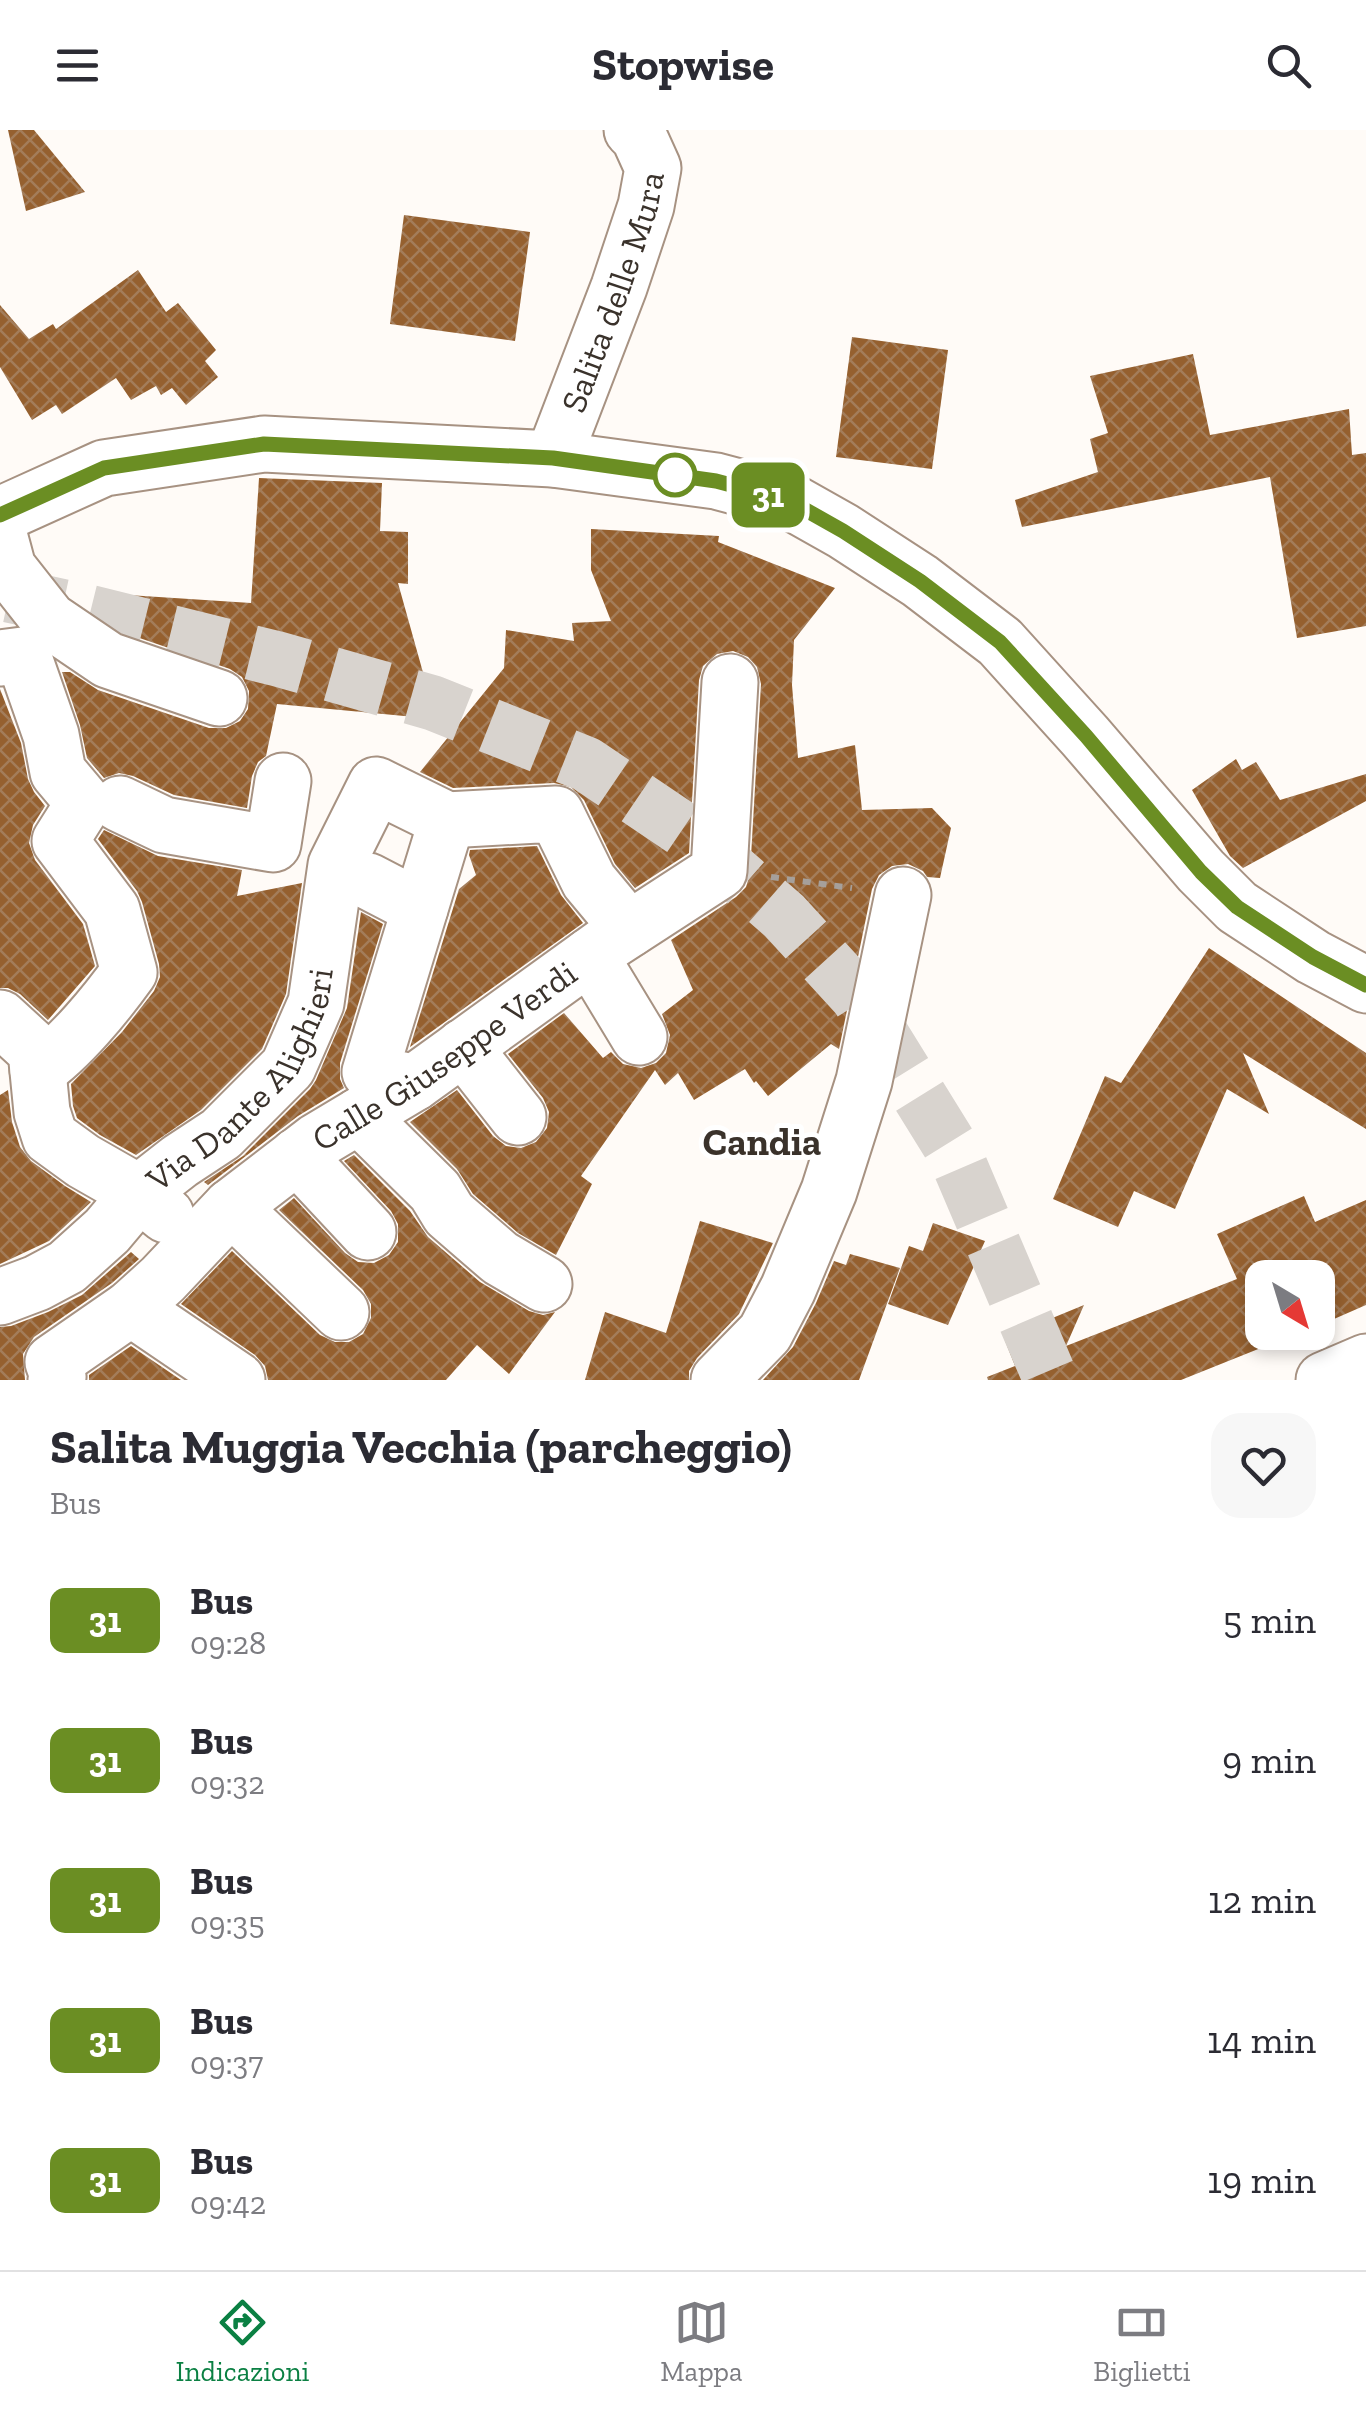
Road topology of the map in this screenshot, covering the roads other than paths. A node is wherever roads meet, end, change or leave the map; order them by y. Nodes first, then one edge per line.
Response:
1 (632, 130) edge
2 (553, 458) junction
3 (0, 515) edge
4 (0, 538) edge
5 (11, 656) edge
6 (730, 682) dead end
7 (219, 698) dead end
8 (283, 781) dead end
9 (107, 803) junction
10 (447, 820) junction
11 (368, 881) dead end
12 (903, 895) road end
13 (420, 908) junction
14 (609, 942) junction
15 (1366, 985) edge
16 (0, 1018) edge
17 (639, 1037) dead end
18 (463, 1047) junction
19 (38, 1070) junction
20 (414, 1083) junction
21 (359, 1116) junction
22 (518, 1118) dead end
23 (297, 1156) junction
24 (139, 1193) junction
25 (215, 1224) junction
26 (368, 1232) dead end
27 (544, 1284) dead end
28 (0, 1297) edge
29 (130, 1308) junction
30 (341, 1312) dead end
31 (1366, 1362) edge
32 (60, 1379) edge
33 (237, 1380) edge
34 (719, 1380) edge
35 (1324, 1380) edge

1 - 2 street, Salita delle Mura
2 - 3 street, Salita delle Mura
2 - 15 street, Salita delle Mura
4 - 7 street
5 - 9 street
6 - 14 street, Calle Giuseppe Verdi
8 - 9 street
9 - 19 street
10 - 13 street
10 - 14 street
10 - 24 street, Via Dante Alighieri
11 - 13 street
12 - 34 street
13 - 20 street
14 - 17 street
14 - 18 street, Calle Giuseppe Verdi
16 - 19 street
18 - 20 street, Calle Giuseppe Verdi
18 - 22 street
19 - 24 street
20 - 21 street, Calle Giuseppe Verdi
21 - 23 street, Calle Giuseppe Verdi
21 - 27 street
23 - 25 street, Calle Giuseppe Verdi
23 - 26 street
24 - 25 street
24 - 28 street, Via Dante Alighieri
25 - 29 street, Calle Giuseppe Verdi
25 - 30 street
29 - 32 street, Calle Giuseppe Verdi
29 - 33 street
31 - 35 street

